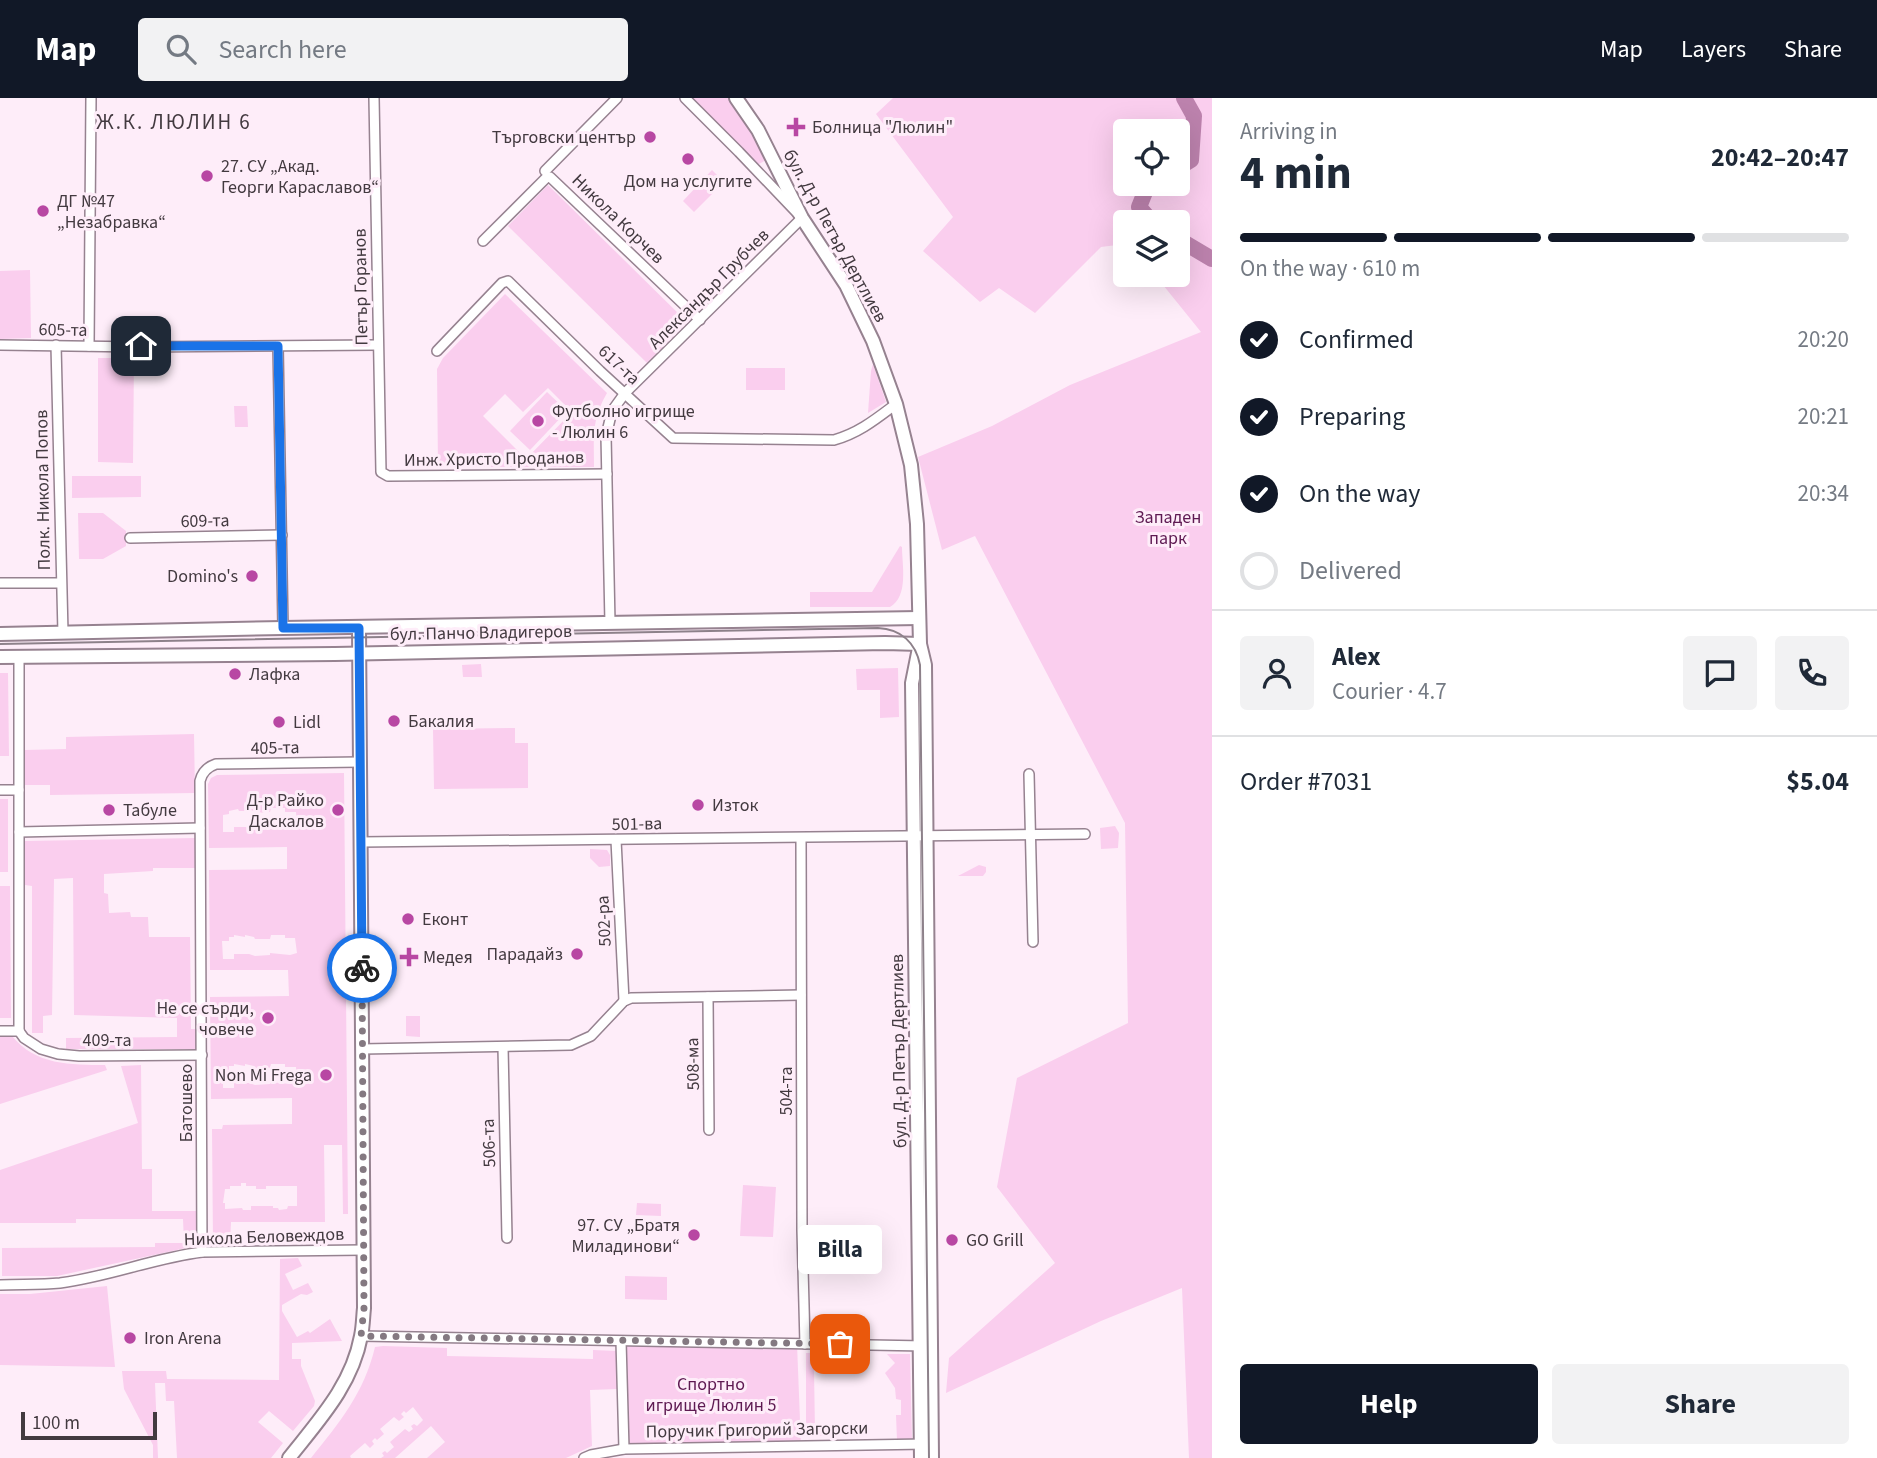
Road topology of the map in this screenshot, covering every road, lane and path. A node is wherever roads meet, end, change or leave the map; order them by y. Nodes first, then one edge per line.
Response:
1 (91, 98) edge
2 (374, 98) edge
3 (617, 98) edge
4 (685, 98) edge
5 (736, 98) edge
6 (545, 171) dead end
7 (802, 218) junction
8 (483, 241) dead end
9 (700, 320) junction
10 (0, 345) edge
11 (56, 345) junction
12 (377, 345) junction
13 (89, 346) junction
14 (278, 346) junction
15 (437, 351) dead end
16 (625, 393) junction
17 (896, 404) junction
18 (383, 474) joint
19 (607, 474) junction
20 (282, 535) junction
21 (130, 538) dead end
22 (0, 583) edge
23 (61, 583) junction
24 (919, 618) junction
25 (610, 623) junction
26 (283, 628) junction
27 (359, 628) junction
28 (63, 633) junction
29 (0, 634) edge
30 (920, 644) junction
31 (360, 653) junction
32 (0, 657) edge
33 (19, 657) junction
34 (360, 762) junction
35 (1029, 774) dead end
36 (200, 781) joint
37 (0, 789) edge
38 (19, 790) junction
39 (200, 828) junction
40 (19, 832) junction
41 (1029, 834) junction
42 (1085, 835) dead end
43 (920, 837) junction
44 (801, 838) junction
45 (616, 840) junction
46 (361, 842) junction
47 (1033, 942) dead end
48 (801, 995) junction
49 (708, 997) junction
50 (624, 1002) junction
51 (0, 1031) edge
52 (19, 1031) junction
53 (503, 1047) junction
54 (362, 1049) junction
55 (202, 1055) junction
56 (709, 1130) dead end
57 (508, 1238) dead end
58 (364, 1250) junction
59 (202, 1252) junction
60 (0, 1285) edge
61 (361, 1336) junction
62 (621, 1341) junction
63 (805, 1344) junction
64 (925, 1346) junction
65 (926, 1444) junction
66 (808, 1445) junction
67 (624, 1449) junction
68 (289, 1458) edge
69 (584, 1458) edge
70 (809, 1458) edge
71 (920, 1458) edge
72 (932, 1458) edge

1 - 13 street
2 - 12 street, Петър Горанов
3 - 6 street, Никола Корчев
4 - 7 street
5 - 7 main road, бул. Д-р Петър Дертлиев
7 - 9 street, Александър Грубчев
7 - 17 main road, бул. Д-р Петър Дертлиев
8 - 9 street, Никола Корчев
9 - 16 street, Александър Грубчев
10 - 11 street, 605-та
11 - 13 street, 605-та
11 - 23 street, Полк. Никола Попов
12 - 14 street, 605-та
12 - 18 street, Петър Горанов
13 - 14 street, 605-та
14 - 20 street
15 - 16 street, 617-та
16 - 17 street, 617-та
16 - 19 street, Александър Грубчев
17 - 24 main road, бул. Д-р Петър Дертлиев
18 - 19 street, Инж. Христо Проданов
19 - 25 street, Александър Грубчев
20 - 21 street, 609-та
20 - 26 street
22 - 23 street
23 - 28 street, Полк. Никола Попов
24 - 25 main road, бул. Панчо Владигеров
24 - 30 main road, бул. Д-р Петър Дертлиев
25 - 27 main road, бул. Панчо Владигеров
26 - 27 main road, бул. Панчо Владигеров
26 - 28 main road, бул. Панчо Владигеров
27 - 31 main road
28 - 29 main road, бул. Панчо Владигеров
30 - 31 main road, бул. Панчо Владигеров
30 - 43 main road, бул. Д-р Петър Дертлиев
31 - 33 main road, бул. Панчо Владигеров
31 - 34 main road
32 - 33 main road, бул. Панчо Владигеров
33 - 38 street
34 - 36 street, 405-та
34 - 46 main road
35 - 41 street
36 - 39 street, Батошево
37 - 38 street
38 - 40 street
39 - 40 street
39 - 55 street, Батошево
40 - 52 street
41 - 42 street, 501-ва
41 - 43 street, 501-ва
41 - 47 street
43 - 44 street, 501-ва
43 - 64 main road, бул. Д-р Петър Дертлиев
44 - 45 street, 501-ва
44 - 48 street, 504-та
45 - 46 street, 501-ва
45 - 50 street, 502-ра
46 - 54 main road
48 - 49 street
48 - 63 street, 504-та
49 - 50 street
49 - 56 street, 508-ма
50 - 53 street
51 - 52 street
52 - 55 street, 409-та
53 - 54 street
53 - 57 street, 506-та
54 - 58 main road
55 - 59 street, Батошево
58 - 59 street, Никола Беловеждов
58 - 61 main road
59 - 60 street, Никола Беловеждов
61 - 62 street
61 - 68 main road
62 - 63 street
62 - 67 street
63 - 64 street
64 - 65 main road, бул. Д-р Петър Дертлиев
65 - 66 street, Поручик Григорий Загорски
65 - 71 main road, бул. Д-р Петър Дертлиев
65 - 72 main road, бул. Д-р Петър Дертлиев
66 - 67 street, Поручик Григорий Загорски
66 - 70 street
67 - 69 street, Поручик Григорий Загорски

